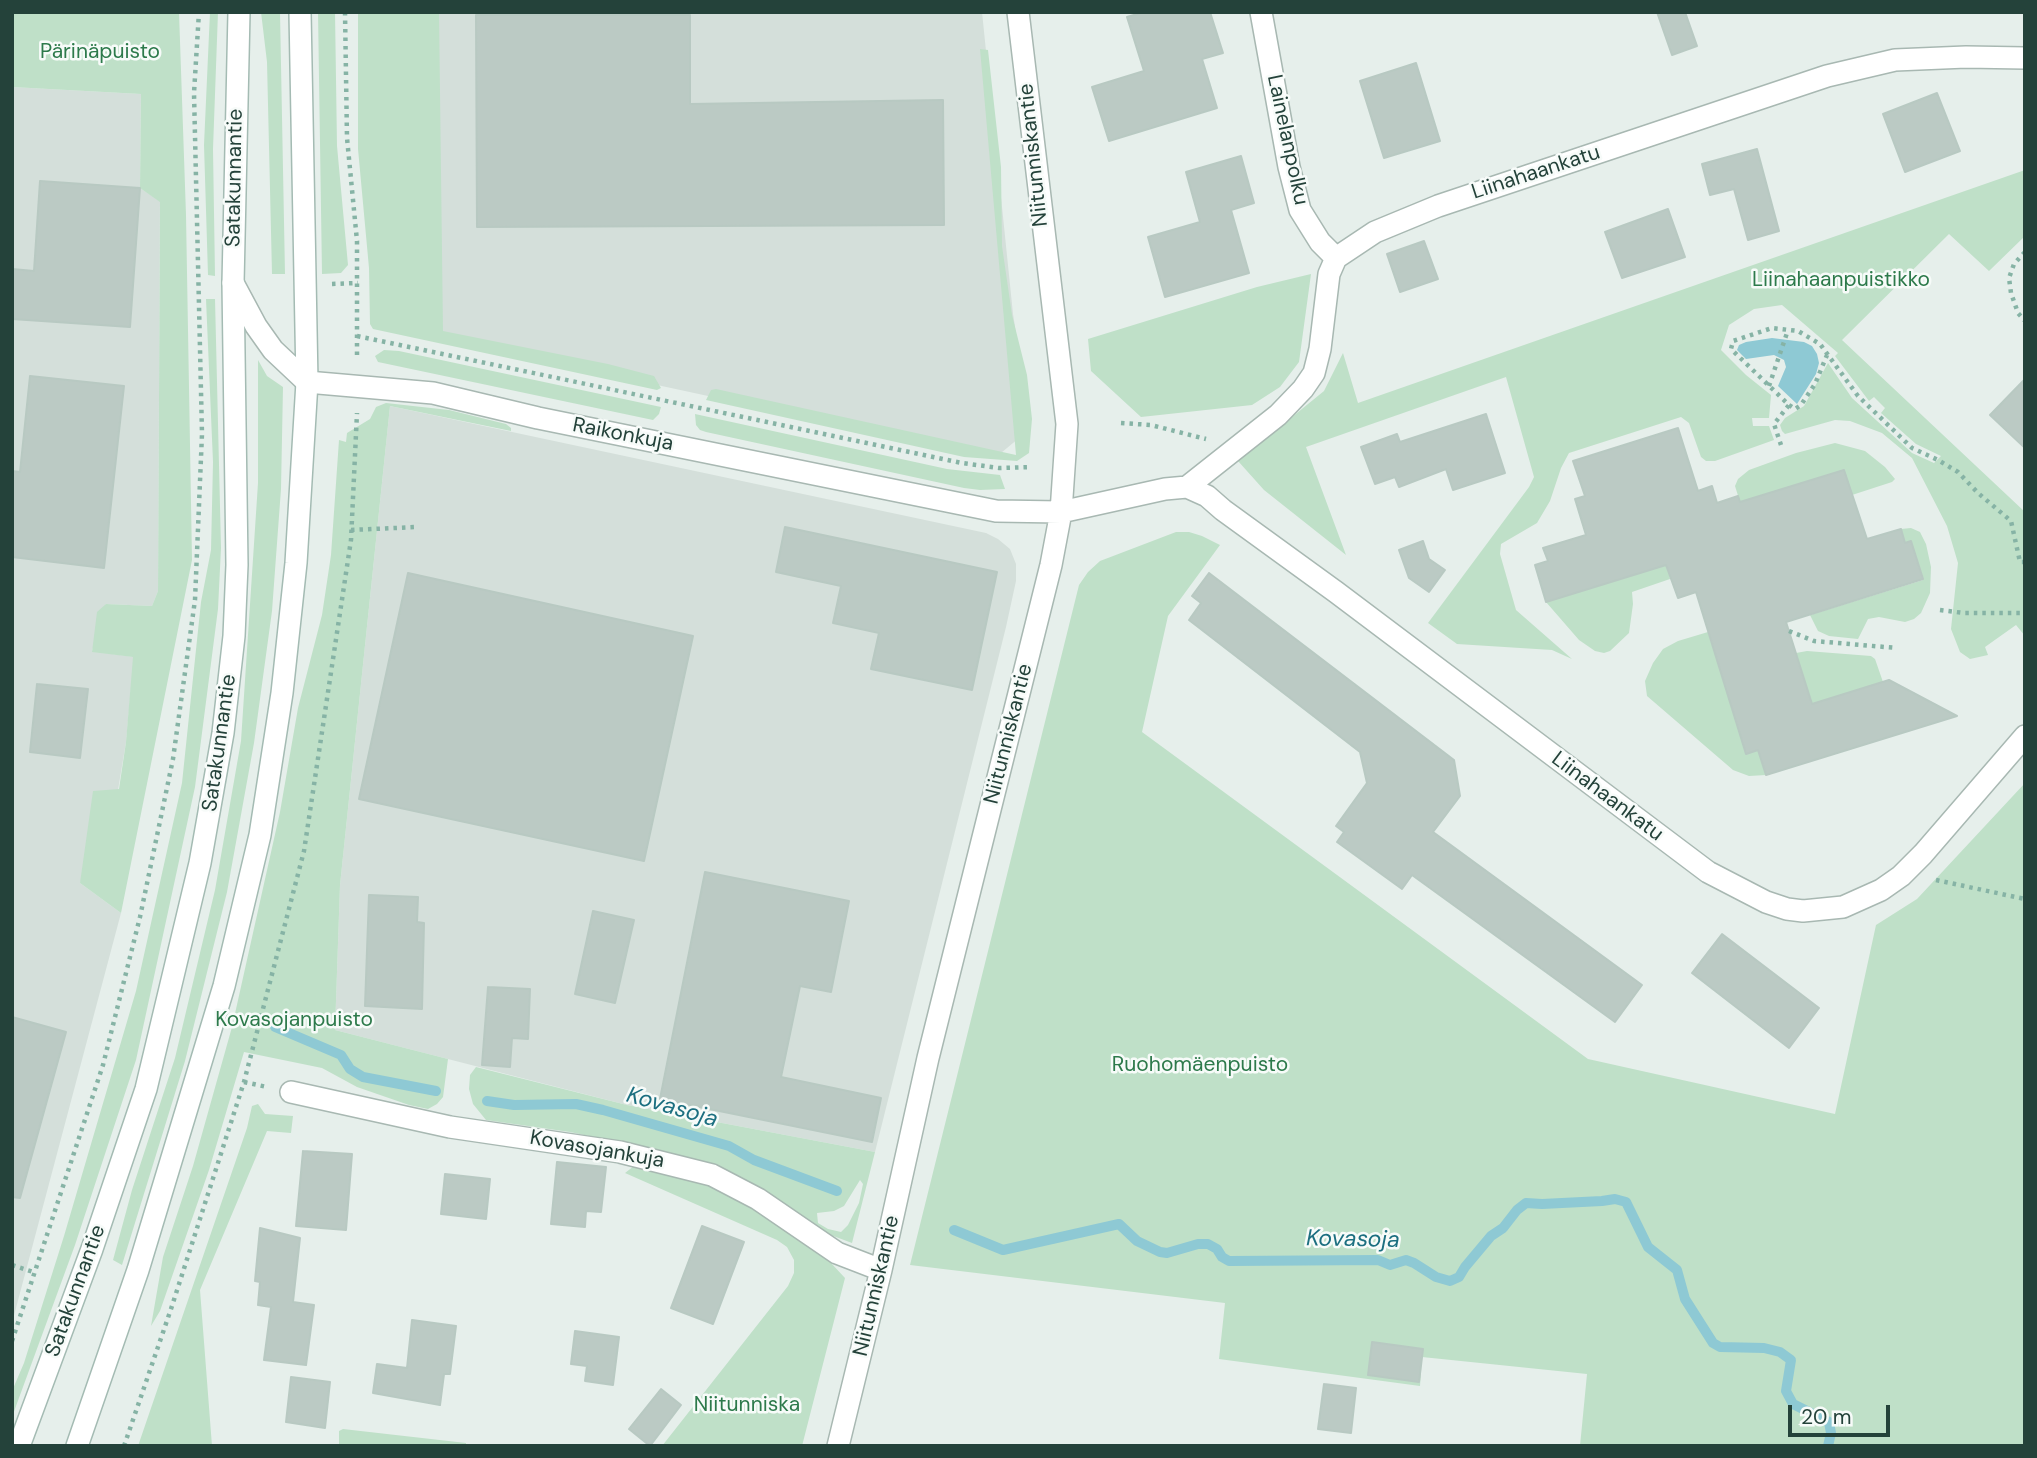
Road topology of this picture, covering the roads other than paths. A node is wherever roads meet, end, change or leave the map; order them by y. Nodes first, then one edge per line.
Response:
1 (239, 12) edge
2 (300, 12) edge
3 (1017, 12) edge
4 (1261, 12) edge
5 (2025, 58) edge
6 (1336, 258) junction
7 (233, 283) junction
8 (307, 382) junction
9 (1187, 487) junction
10 (1061, 512) junction
11 (2025, 736) edge
12 (291, 1092) dead end
13 (881, 1270) junction
14 (19, 1446) edge
15 (77, 1446) edge
16 (838, 1446) edge

1 - 7 street, Satakunnantie
2 - 8 street
3 - 10 street, Niitunniskantie
4 - 6 street, Lainelanpolku
5 - 6 street, Liinahaankatu
6 - 9 street
7 - 8 street
7 - 14 street, Satakunnantie
8 - 10 street, Raikonkuja
8 - 15 street
9 - 10 street
9 - 11 street, Liinahaankatu
10 - 13 street, Niitunniskantie
12 - 13 street, Kovasojankuja
13 - 16 street, Niitunniskantie

